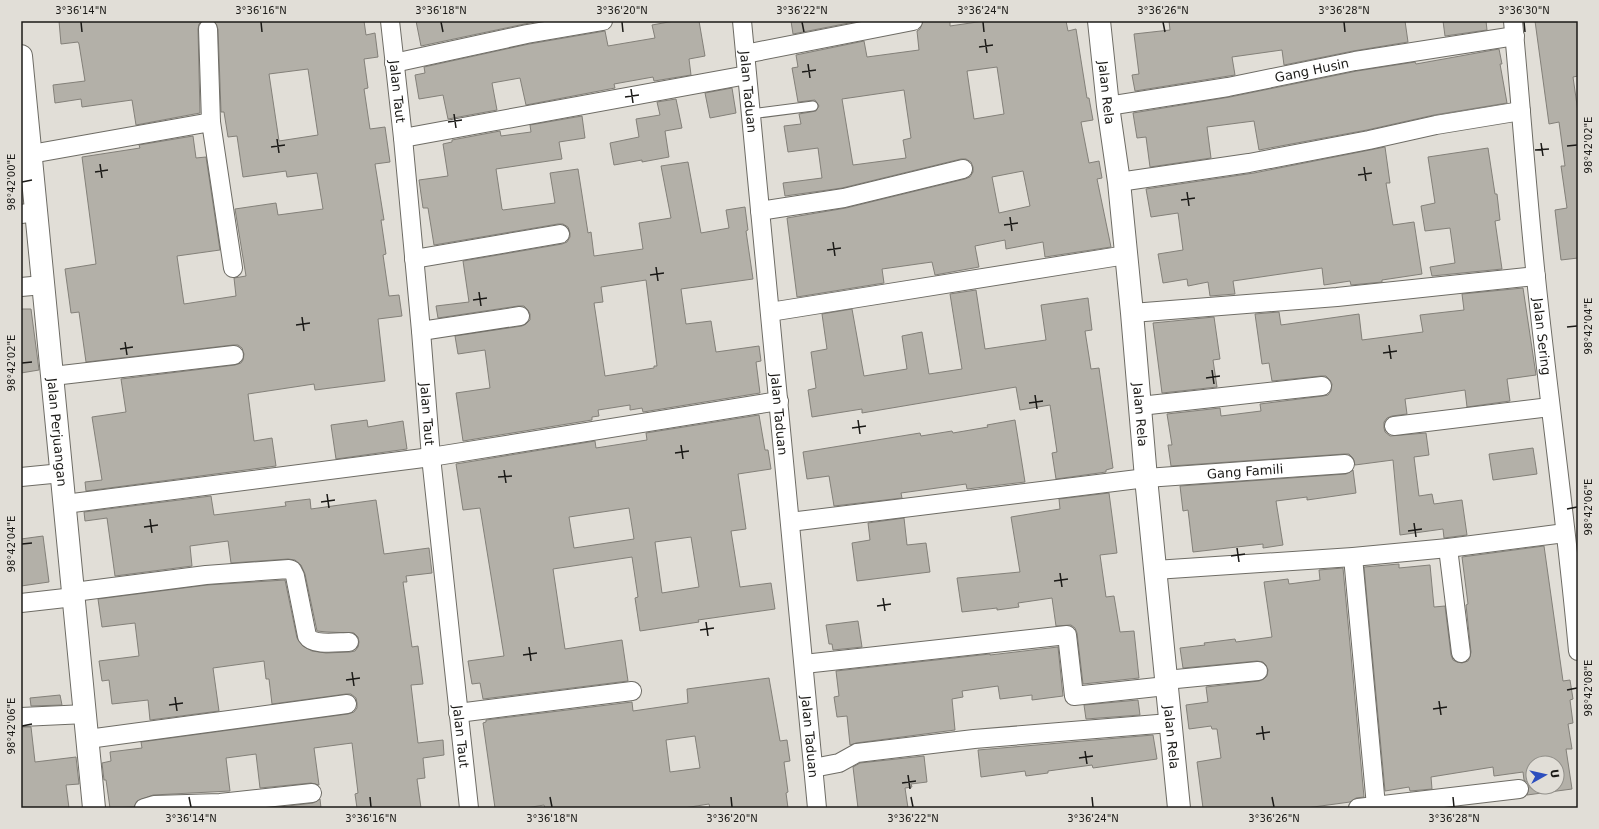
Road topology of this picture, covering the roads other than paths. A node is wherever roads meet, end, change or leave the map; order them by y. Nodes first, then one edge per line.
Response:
1 (390, 21) edge
2 (603, 21) edge
3 (742, 21) edge
4 (913, 21) edge
5 (1100, 21) edge
6 (208, 29) dead end
7 (1514, 29) edge
8 (745, 54) junction
9 (21, 56) edge
10 (394, 63) junction
11 (747, 75) junction
12 (23, 104) edge
13 (813, 106) dead end
14 (1108, 106) junction
15 (1521, 111) junction
16 (751, 114) junction
17 (211, 122) junction
18 (403, 138) junction
19 (31, 154) junction
20 (963, 169) dead end
21 (1119, 182) junction
22 (760, 211) junction
23 (29, 213) edge
24 (560, 234) dead end
25 (1126, 255) junction
26 (414, 259) junction
27 (233, 268) dead end
28 (1536, 276) junction
29 (43, 284) junction
30 (21, 287) edge
31 (770, 312) junction
32 (1132, 313) junction
33 (520, 316) dead end
34 (421, 331) junction
35 (234, 355) dead end
36 (53, 376) junction
37 (1322, 386) dead end
38 (778, 401) junction
39 (1140, 406) junction
40 (1550, 407) junction
41 (1394, 426) dead end
42 (431, 456) junction
43 (1345, 464) dead end
44 (62, 473) junction
45 (21, 477) edge
46 (1146, 478) junction
47 (65, 504) junction
48 (790, 522) junction
49 (1565, 533) junction
50 (1448, 548) junction
51 (1353, 557) junction
52 (1155, 570) junction
53 (1575, 578) edge
54 (74, 594) junction
55 (21, 603) edge
56 (349, 642) dead end
57 (1578, 651) edge
58 (1461, 653) dead end
59 (804, 664) junction
60 (1258, 670) dead end
61 (1166, 683) junction
62 (632, 691) dead end
63 (347, 704) dead end
64 (458, 713) junction
65 (86, 714) junction
66 (21, 718) edge
67 (1170, 723) junction
68 (88, 739) junction
69 (813, 768) junction
70 (1519, 789) dead end
71 (312, 793) dead end
72 (1376, 806) junction
73 (94, 808) edge
74 (144, 808) edge
75 (469, 808) edge
76 (818, 808) edge
77 (1179, 808) edge
78 (1358, 808) edge

1 - 10 street, Jalan Taut
2 - 10 street
3 - 8 street, Jalan Taduan
4 - 8 street
5 - 14 street, Jalan Rela
6 - 17 street
7 - 14 street, Gang Husin
7 - 15 street, Jalan Sering
8 - 11 street, Jalan Taduan
9 - 12 street, Jalan Perjuangan
10 - 18 street, Jalan Taut
11 - 16 street, Jalan Taduan
11 - 18 street
12 - 19 street, Jalan Perjuangan
13 - 16 lane
14 - 21 street, Jalan Rela
15 - 21 street
15 - 28 street, Jalan Sering
16 - 22 street, Jalan Taduan
17 - 19 street
17 - 27 street
18 - 26 street, Jalan Taut
19 - 23 street, Jalan Perjuangan
20 - 22 street
21 - 25 street, Jalan Rela
22 - 31 street, Jalan Taduan
23 - 29 street, Jalan Perjuangan
24 - 26 street
25 - 31 street
25 - 32 street, Jalan Rela
26 - 34 street, Jalan Taut
28 - 32 street
28 - 40 street, Jalan Sering
29 - 30 street
29 - 36 street, Jalan Perjuangan
31 - 38 street, Jalan Taduan
32 - 39 street, Jalan Rela
33 - 34 street
34 - 42 street, Jalan Taut
35 - 36 street
36 - 44 street, Jalan Perjuangan
37 - 39 street
38 - 42 street
38 - 48 street, Jalan Taduan
39 - 46 street, Jalan Rela
40 - 41 street
40 - 49 street, Jalan Sering
42 - 47 street
42 - 64 street, Jalan Taut
43 - 46 street, Gang Famili
44 - 45 street
44 - 47 street, Jalan Perjuangan
46 - 48 street, Gang Famili
46 - 52 street, Jalan Rela
47 - 54 street, Jalan Perjuangan
48 - 59 street, Jalan Taduan
49 - 50 street
49 - 53 street, Jalan Sering
50 - 51 street
50 - 58 street
51 - 52 street
51 - 72 street
52 - 61 street, Jalan Rela
53 - 57 street, Jalan Sering
54 - 55 street
54 - 56 street
54 - 65 street, Jalan Perjuangan
59 - 61 street
59 - 69 street, Jalan Taduan
60 - 61 street
61 - 67 street, Jalan Rela
62 - 64 street
63 - 68 street
64 - 75 street, Jalan Taut
65 - 66 street
65 - 68 street, Jalan Perjuangan
67 - 69 street
67 - 77 street, Jalan Rela
68 - 73 street, Jalan Perjuangan
69 - 76 street, Jalan Taduan
70 - 72 street
71 - 74 street
72 - 78 street

